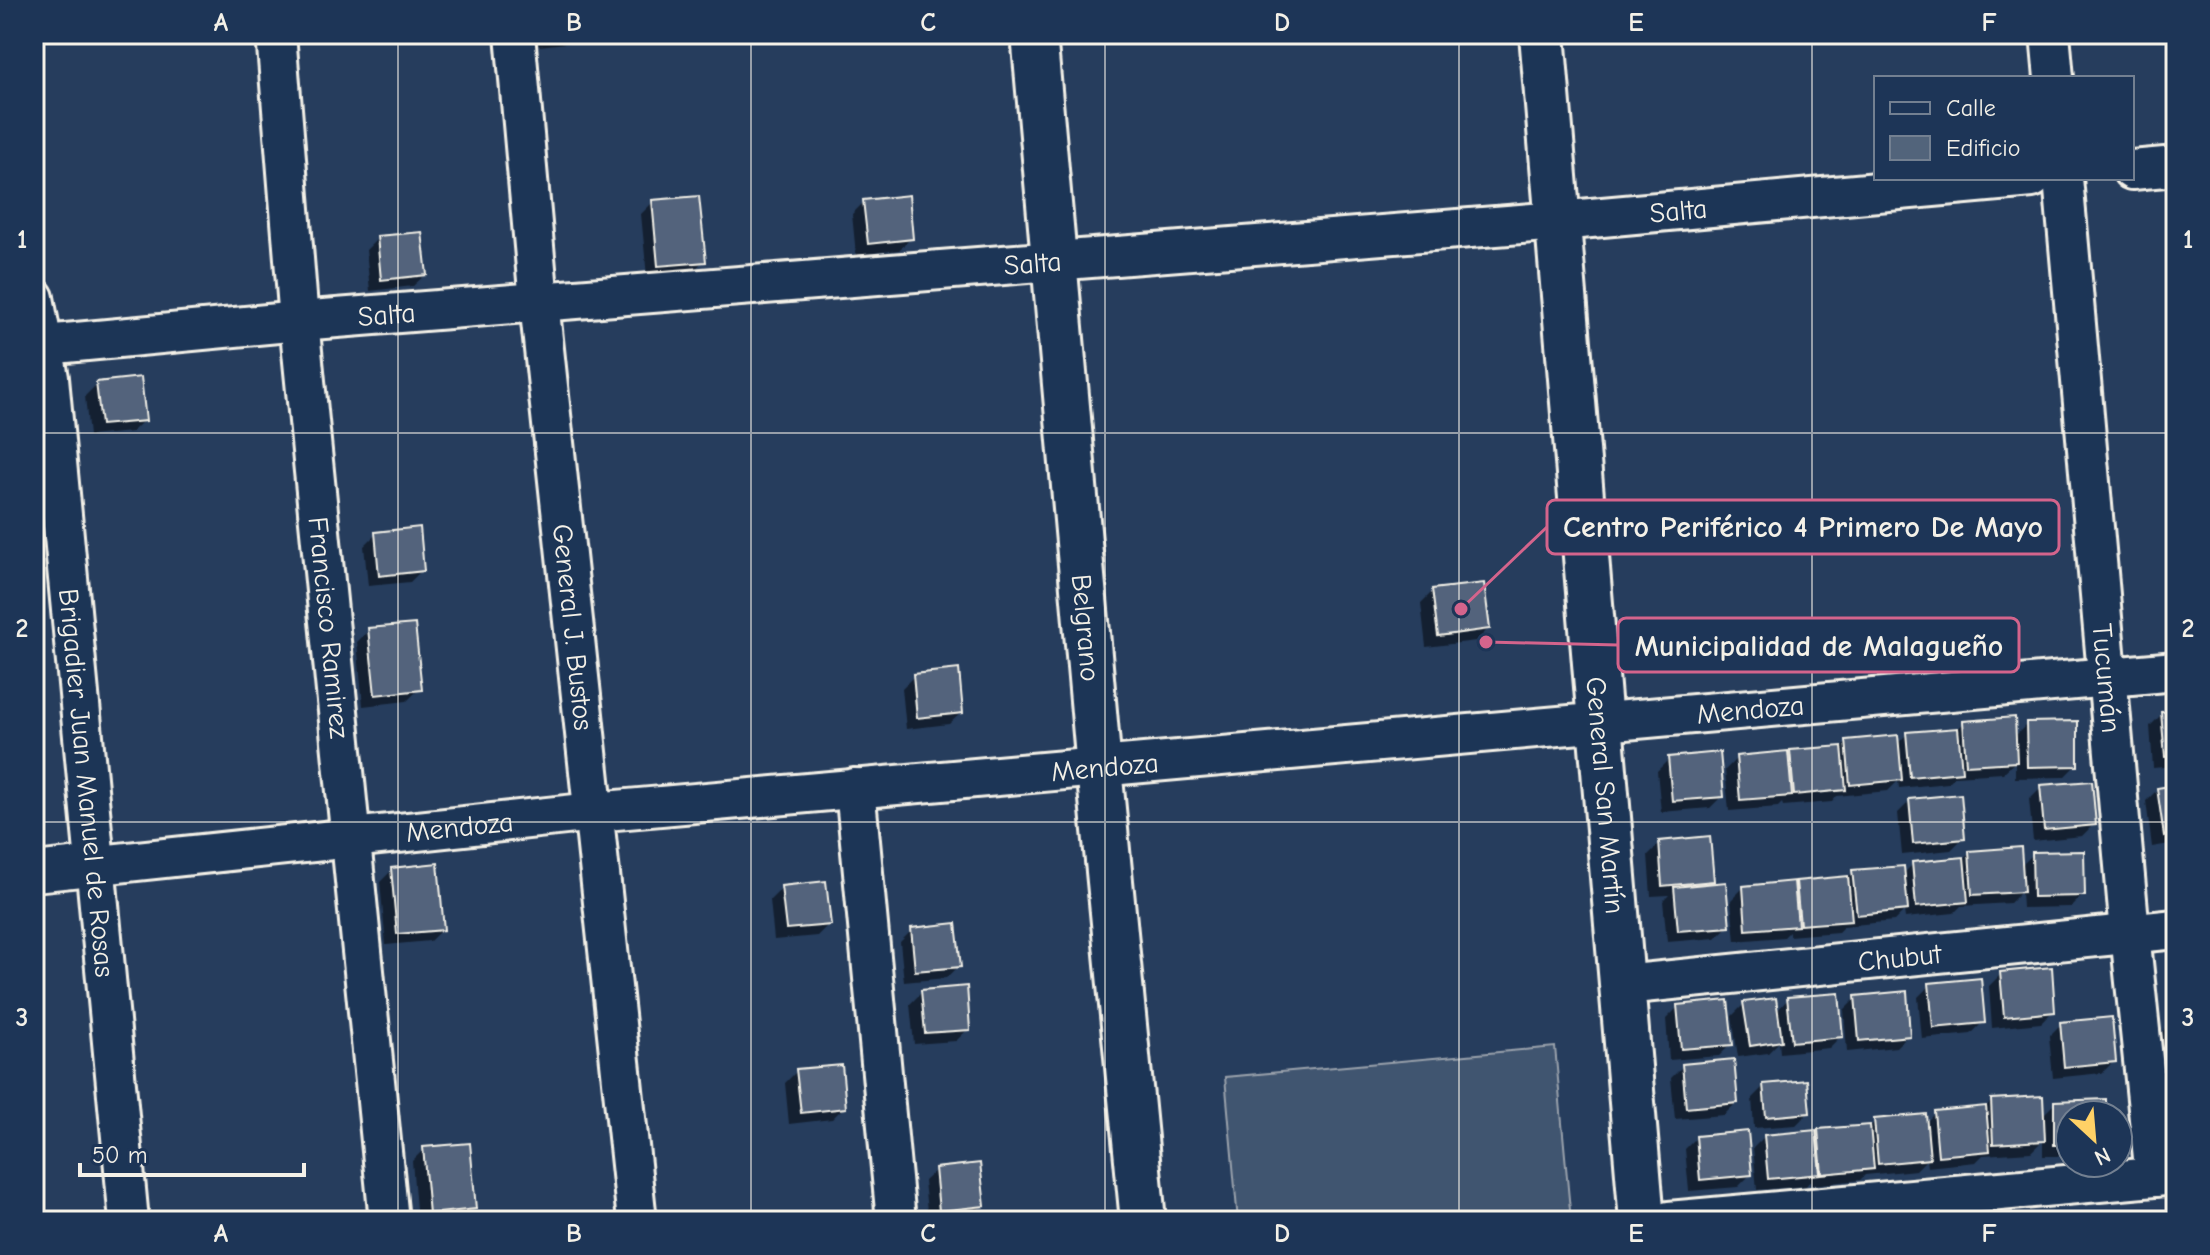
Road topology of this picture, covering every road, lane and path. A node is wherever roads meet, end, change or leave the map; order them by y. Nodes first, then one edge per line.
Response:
1 (276, 34) edge
2 (515, 34) edge
3 (1034, 34) edge
4 (1542, 34) edge
5 (2050, 34) edge
6 (2054, 76) edge
7 (2176, 166) edge
8 (2134, 170) edge
9 (2010, 180) edge
10 (2063, 180) edge
11 (1558, 221) junction
12 (1054, 263) junction
13 (34, 298) edge
14 (539, 302) junction
15 (299, 321) junction
16 (38, 346) edge
17 (2176, 671) edge
18 (2108, 677) junction
19 (1602, 723) junction
20 (1099, 768) junction
21 (855, 788) junction
22 (594, 812) junction
23 (353, 839) junction
24 (96, 865) junction
25 (34, 872) edge
26 (2176, 929) edge
27 (2130, 933) junction
28 (1623, 985) junction
29 (2165, 1176) edge
30 (129, 1221) edge
31 (389, 1221) edge
32 (637, 1221) edge
33 (896, 1221) edge
34 (1143, 1221) edge
35 (1642, 1221) edge
36 (1669, 1221) edge

1 - 15 street, Francisco Ramirez
2 - 14 street, General J. Bustos
3 - 12 main road, Belgrano
4 - 11 main road, General San Martín
5 - 6 street
7 - 8 street
9 - 11 street, Salta
10 - 18 street, Tucumán
11 - 12 street, Salta
11 - 19 main road, General San Martín
12 - 14 street, Salta
12 - 20 main road, Belgrano
13 - 16 street, Brigadier Juan Manuel de Rosas
14 - 15 street, Salta
14 - 22 street, General J. Bustos
15 - 16 street, Salta
15 - 23 street, Francisco Ramirez
16 - 24 street, Brigadier Juan Manuel de Rosas
17 - 18 street, Mendoza
18 - 19 street, Mendoza
18 - 27 street, Tucumán
19 - 20 street, Mendoza
19 - 28 main road, General San Martín
20 - 21 street, Mendoza
20 - 34 main road, Belgrano
21 - 22 street, Mendoza
21 - 33 street
22 - 23 street, Mendoza
22 - 32 street, General J. Bustos
23 - 24 street, Mendoza
23 - 31 street, Francisco Ramirez
24 - 25 street, Mendoza
24 - 30 street, Brigadier Juan Manuel de Rosas
26 - 27 street, Chubut
27 - 28 street, Chubut
27 - 29 street, Tucumán
28 - 35 main road, General San Martín
29 - 36 street

